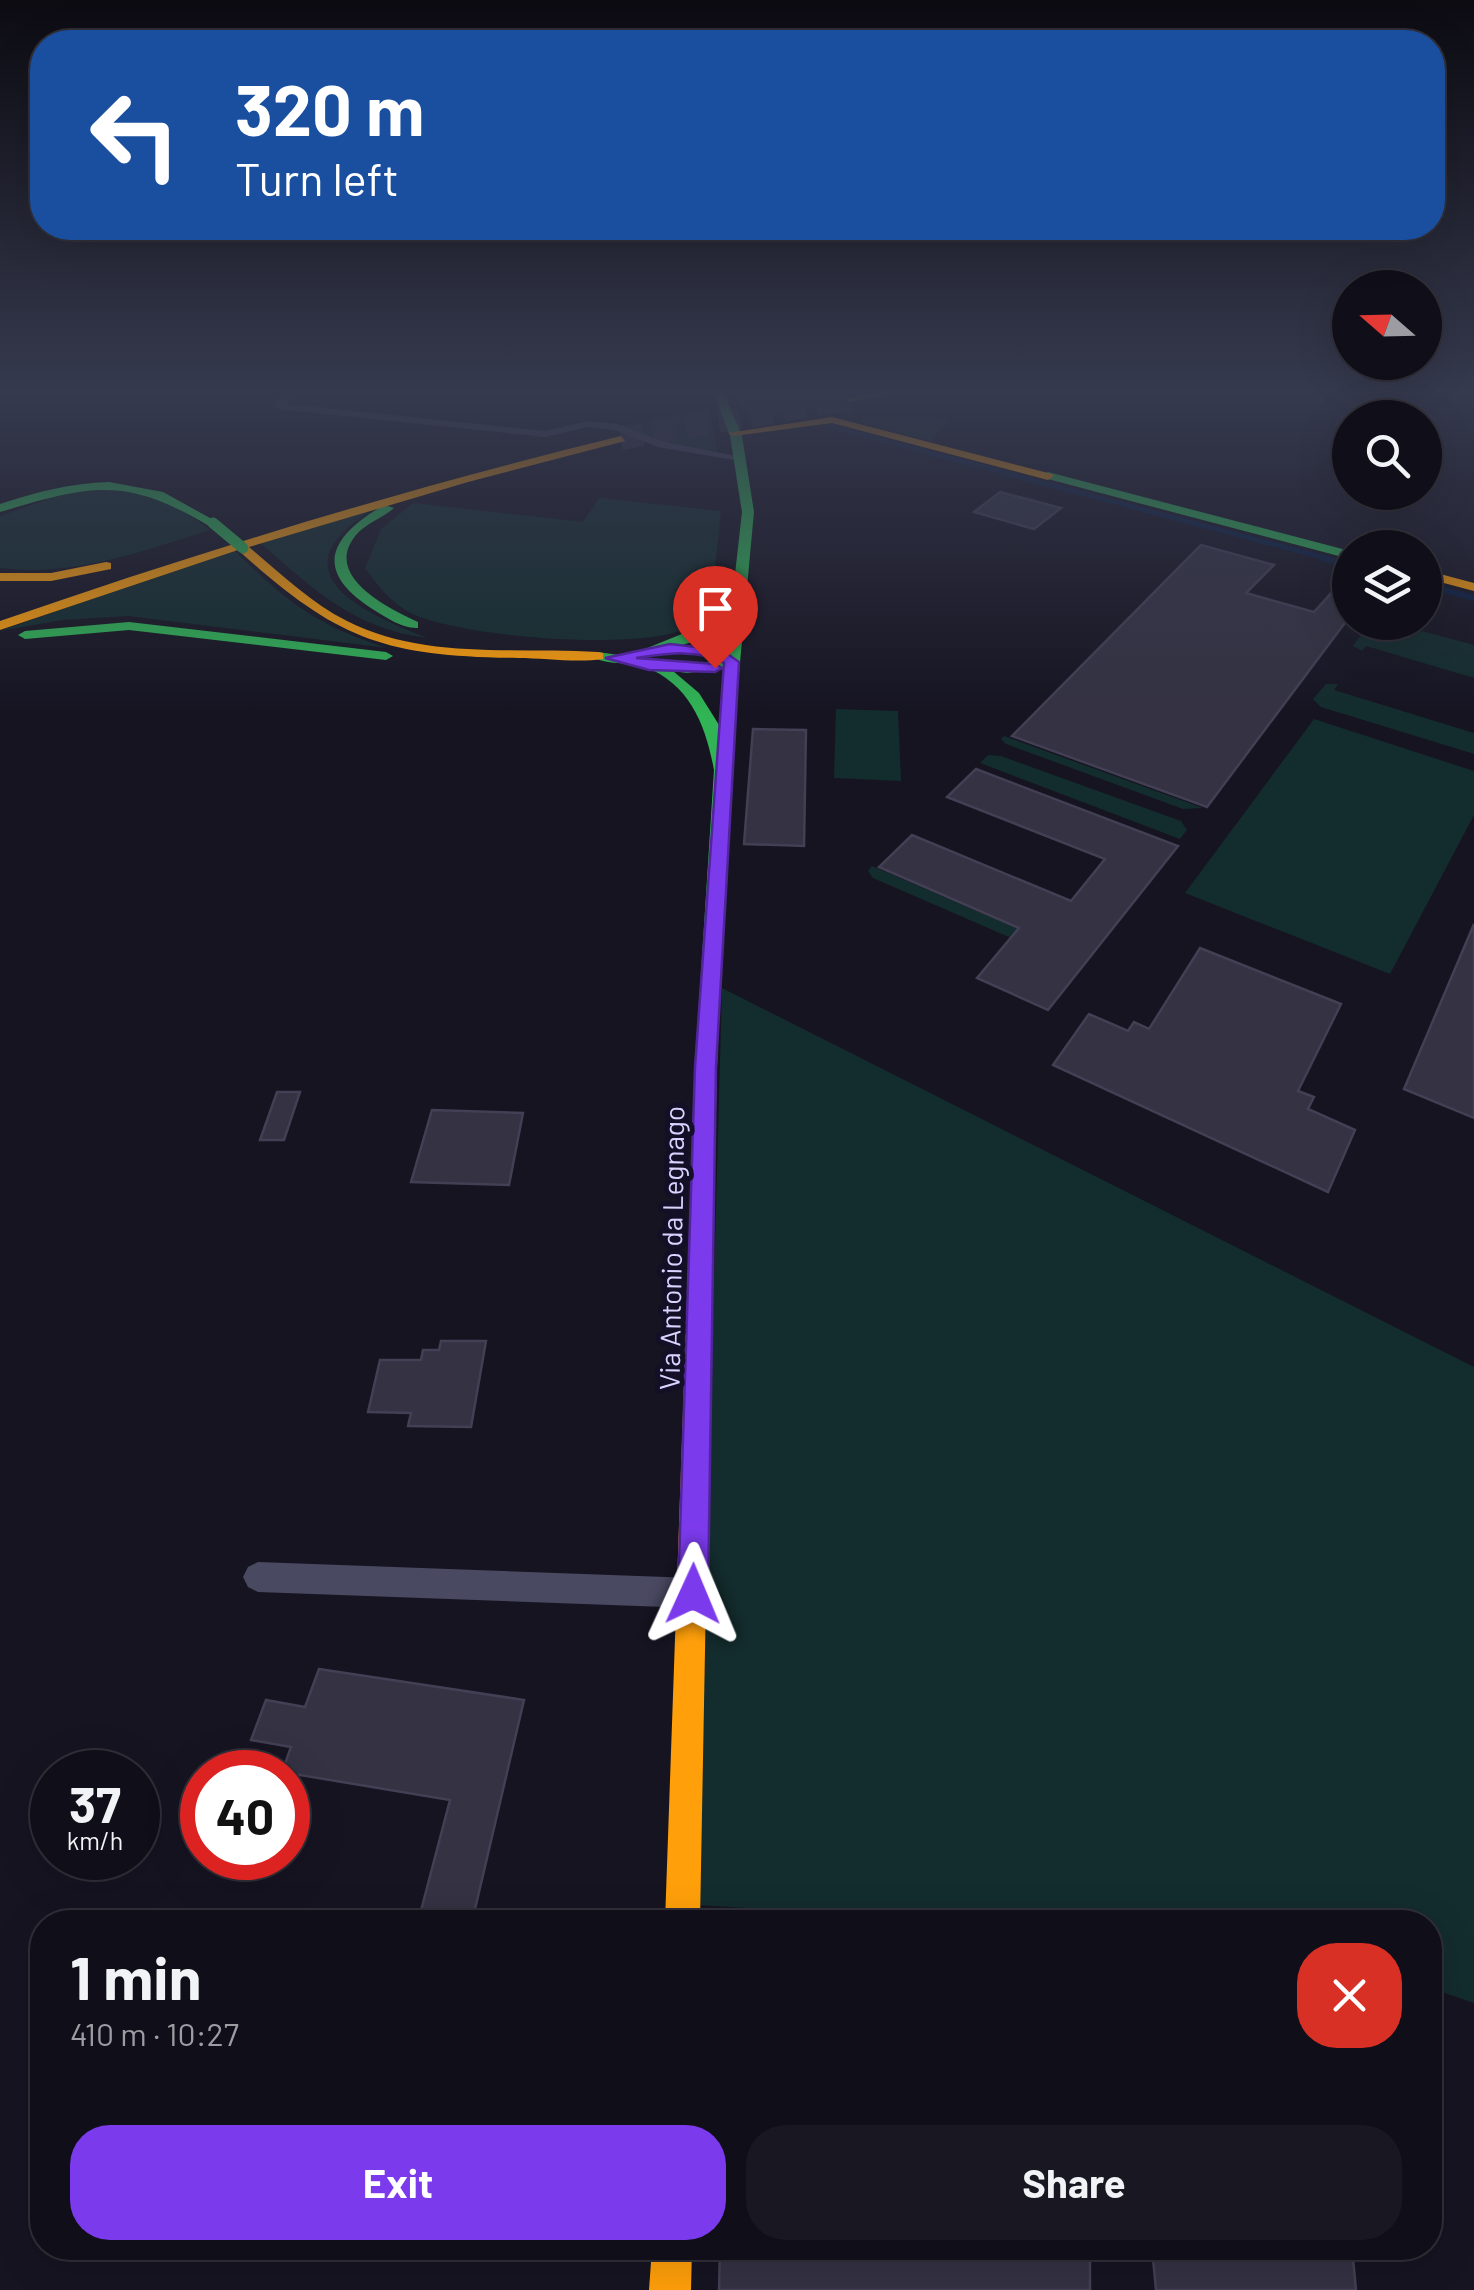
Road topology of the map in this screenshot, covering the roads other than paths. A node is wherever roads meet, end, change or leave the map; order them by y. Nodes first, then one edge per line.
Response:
1 (178, 501) edge
2 (345, 501) edge
3 (376, 501) edge
4 (406, 501) edge
5 (746, 501) edge
6 (1142, 501) edge
7 (266, 524) junction
8 (1332, 550) edge
9 (0, 577) edge
10 (1442, 579) edge
11 (1474, 587) edge
12 (742, 590) junction
13 (0, 615) edge
14 (0, 626) edge
15 (0, 641) edge
16 (670, 648) junction
17 (499, 652) junction
18 (612, 658) junction
19 (732, 662) junction
20 (649, 665) junction
21 (722, 770) junction
22 (258, 1577) dead end
23 (693, 1594) junction
24 (682, 1910) edge
25 (671, 2260) edge
26 (670, 2290) edge

1 - 17 main road, bridge
2 - 7 main road
3 - 14 main road
4 - 17 main road
5 - 12 main road, Via Antonio da Legnago
6 - 8 main road
7 - 9 main road
7 - 13 main road
10 - 11 main road
12 - 16 main road
12 - 19 main road, Via Antonio da Legnago
15 - 17 main road
16 - 18 main road
16 - 19 main road
17 - 18 main road
18 - 20 main road
19 - 20 main road
19 - 21 main road, Via Antonio da Legnago
20 - 21 main road
21 - 23 main road, Via Antonio da Legnago
22 - 23 street
23 - 24 main road, Via Antonio da Legnago
25 - 26 main road

